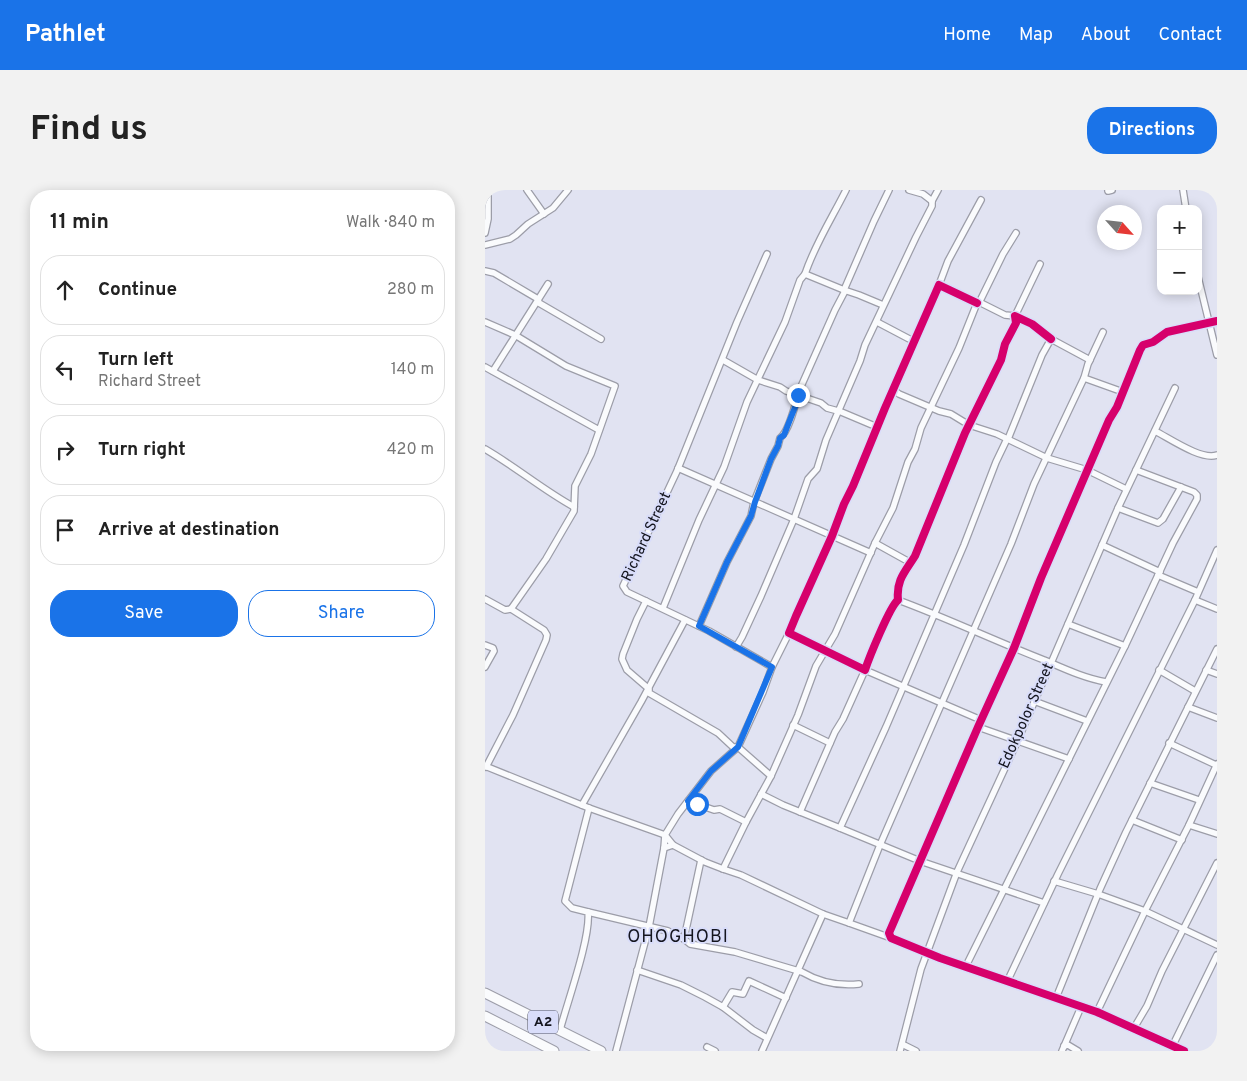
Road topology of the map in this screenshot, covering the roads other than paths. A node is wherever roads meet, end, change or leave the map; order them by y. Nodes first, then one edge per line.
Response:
1 (527, 190) edge
2 (568, 190) edge
3 (846, 190) edge
4 (889, 190) edge
5 (909, 190) edge
6 (938, 190) edge
7 (1183, 190) edge
8 (487, 192) dead end
9 (981, 200) dead end
10 (932, 201) junction
11 (1185, 205) edge
12 (545, 214) junction
13 (485, 232) edge
14 (1016, 233) dead end
15 (485, 246) edge
16 (767, 254) dead end
17 (1040, 264) dead end
18 (485, 271) edge
19 (805, 274) junction
20 (548, 284) dead end
21 (939, 286) junction
22 (845, 291) junction
23 (1202, 294) edge
24 (538, 299) junction
25 (978, 303) junction
26 (883, 306) junction
27 (1015, 316) junction
28 (485, 322) edge
29 (877, 322) junction
30 (1217, 322) edge
31 (1209, 324) junction
32 (1103, 332) dead end
33 (515, 335) junction
34 (1051, 338) junction
35 (601, 339) dead end
36 (915, 342) junction
37 (1217, 355) edge
38 (723, 360) junction
39 (1090, 360) junction
40 (485, 367) edge
41 (493, 372) junction
42 (1084, 378) junction
43 (758, 380) junction
44 (1175, 388) dead end
45 (894, 390) junction
46 (1123, 392) junction
47 (798, 395) junction
48 (932, 407) junction
49 (838, 411) junction
50 (969, 425) junction
51 (877, 427) junction
52 (599, 430) junction
53 (1155, 431) junction
54 (1007, 439) junction
55 (485, 448) edge
56 (1217, 455) edge
57 (1047, 458) junction
58 (678, 468) junction
59 (1087, 470) junction
60 (1136, 470) junction
61 (717, 485) junction
62 (1181, 487) junction
63 (1127, 489) junction
64 (755, 502) junction
65 (574, 507) junction
66 (1117, 508) junction
67 (794, 519) junction
68 (833, 536) junction
69 (875, 543) junction
70 (1102, 545) junction
71 (1217, 550) edge
72 (871, 553) junction
73 (911, 562) junction
74 (1159, 574) junction
75 (1198, 592) junction
76 (485, 599) edge
77 (898, 600) junction
78 (1195, 600) junction
79 (646, 601) junction
80 (663, 608) junction
81 (1217, 608) edge
82 (511, 609) junction
83 (934, 613) junction
84 (685, 620) junction
85 (1067, 624) junction
86 (699, 626) junction
87 (973, 632) junction
88 (789, 633) junction
89 (485, 645) edge
90 (1125, 646) junction
91 (736, 647) junction
92 (1014, 648) junction
93 (1217, 649) edge
94 (825, 652) junction
95 (1050, 663) junction
96 (485, 667) edge
97 (772, 667) junction
98 (865, 670) junction
99 (1159, 670) junction
100 (1206, 670) junction
101 (1217, 674) edge
102 (1106, 682) junction
103 (902, 686) junction
104 (649, 689) junction
105 (1195, 691) junction
106 (1034, 701) junction
107 (941, 705) junction
108 (1188, 706) junction
109 (1217, 718) edge
110 (981, 720) junction
111 (1087, 721) junction
112 (793, 724) junction
113 (978, 727) junction
114 (1017, 742) junction
115 (830, 743) junction
116 (1169, 743) junction
117 (738, 747) junction
118 (1069, 759) junction
119 (1217, 764) edge
120 (486, 766) edge
121 (771, 776) junction
122 (1150, 783) junction
123 (761, 794) junction
124 (1199, 800) junction
125 (688, 801) junction
126 (585, 806) junction
127 (800, 812) junction
128 (1132, 820) junction
129 (746, 822) junction
130 (1189, 825) junction
131 (840, 828) junction
132 (1217, 834) edge
133 (665, 835) junction
134 (1182, 840) junction
135 (880, 844) junction
136 (673, 845) junction
137 (664, 848) junction
138 (701, 860) junction
139 (920, 861) junction
140 (1217, 863) edge
141 (723, 869) junction
142 (957, 872) junction
143 (1054, 882) junction
144 (1004, 889) junction
145 (1098, 894) junction
146 (1043, 904) junction
147 (1145, 911) junction
148 (588, 912) junction
149 (823, 914) junction
150 (849, 923) junction
151 (649, 927) junction
152 (1185, 930) junction
153 (891, 938) junction
154 (684, 939) junction
155 (1217, 945) edge
156 (927, 952) junction
157 (1217, 955) edge
158 (966, 966) junction
159 (637, 970) junction
160 (797, 971) junction
161 (1007, 982) junction
162 (859, 984) dead end
163 (485, 993) edge
164 (786, 998) junction
165 (1055, 998) junction
166 (723, 1007) junction
167 (1081, 1007) junction
168 (1097, 1012) junction
169 (485, 1016) edge
170 (1134, 1028) junction
171 (559, 1030) junction
172 (767, 1038) junction
173 (902, 1044) junction
174 (1173, 1045) junction
175 (707, 1047) dead end
176 (1063, 1048) edge
177 (555, 1051) edge
178 (601, 1051) edge
179 (616, 1051) edge
180 (715, 1051) edge
181 (762, 1051) edge
182 (900, 1051) edge
183 (916, 1051) edge
184 (1078, 1051) edge
185 (1184, 1051) edge

1 - 12 street
2 - 12 street
3 - 19 street
4 - 22 street
5 - 10 street
6 - 10 street
7 - 11 street
8 - 13 street
9 - 21 street
10 - 26 street
12 - 15 street
14 - 25 street
16 - 38 street
17 - 27 street
18 - 24 street
19 - 22 street
19 - 43 street
20 - 24 street
21 - 25 street
21 - 36 street
22 - 26 street
22 - 47 street
23 - 31 street
24 - 33 street
24 - 35 street
25 - 27 street
25 - 48 street
26 - 29 street
27 - 34 street
27 - 50 street
28 - 33 street
29 - 36 street
29 - 49 street
30 - 31 street
31 - 37 street
31 - 46 street
32 - 39 street
33 - 41 street
33 - 52 street
34 - 39 street
34 - 54 street
36 - 45 street
38 - 43 street
38 - 58 street
39 - 42 street
40 - 41 street
41 - 52 street
42 - 46 street
42 - 57 street
43 - 47 street
43 - 61 street
44 - 53 street, Edokpolor Street
45 - 48 street
45 - 51 street
46 - 59 street
47 - 49 street
47 - 64 street
48 - 50 street
48 - 69 street
49 - 51 street
49 - 67 street
50 - 54 street
50 - 73 street
51 - 68 street
52 - 65 street
53 - 56 street
53 - 60 street, Edokpolor Street
54 - 57 street
54 - 83 street
55 - 65 street
57 - 59 street
57 - 87 street
58 - 61 street
58 - 79 street, Richard Street
59 - 63 street
59 - 92 street
60 - 62 street
60 - 63 street, Edokpolor Street
61 - 64 street
61 - 80 street
62 - 66 street
62 - 74 street
63 - 66 street, Edokpolor Street
64 - 67 street
64 - 86 street
65 - 82 street
66 - 70 street, Edokpolor Street
67 - 68 street
67 - 91 street
68 - 72 street
68 - 88 street
69 - 72 street
69 - 73 street
70 - 74 street
70 - 85 street, Edokpolor Street
71 - 75 street
72 - 94 street
73 - 77 street
74 - 75 street
74 - 90 street
75 - 78 street
76 - 82 street
77 - 83 street
77 - 98 street
78 - 81 street
78 - 99 street
79 - 80 street, Richard Street
79 - 104 street
80 - 84 street, Richard Street
82 - 120 street
83 - 87 street
83 - 103 street
84 - 86 street, Richard Street
84 - 104 street
85 - 90 street
85 - 95 street, Edokpolor Street
86 - 91 street, Richard Street
87 - 92 street
87 - 107 street
88 - 94 street
88 - 97 street
89 - 96 street
90 - 102 street
91 - 97 street, Richard Street
92 - 95 street
92 - 110 street
93 - 100 street
94 - 98 street
94 - 112 street
95 - 102 street
95 - 106 street, Edokpolor Street
97 - 117 street
98 - 103 street
98 - 115 street
99 - 105 street
99 - 143 street
100 - 101 street
100 - 105 street
102 - 111 street
103 - 107 street
103 - 131 street
104 - 117 street
104 - 126 street
105 - 108 street
106 - 111 street
106 - 114 street, Edokpolor Street
107 - 110 street
107 - 135 street
108 - 109 street
108 - 116 street
110 - 113 street
111 - 118 street
112 - 115 street
112 - 121 street
113 - 114 street
113 - 139 street
114 - 118 street
114 - 142 street, Edokpolor Street
115 - 127 street
116 - 119 street
116 - 122 street
117 - 121 street
117 - 125 street
118 - 144 street
119 - 124 street
120 - 126 street
121 - 123 street
122 - 124 street
122 - 128 street
123 - 127 street
123 - 129 street
124 - 130 street
125 - 129 street
125 - 133 street
126 - 133 street
126 - 148 street
127 - 131 street
128 - 134 street
128 - 145 street
129 - 141 street
130 - 132 street
130 - 134 street
131 - 135 street
133 - 136 street
133 - 137 street
134 - 147 street
135 - 139 street
135 - 150 street
136 - 137 street
136 - 138 street
137 - 151 street
138 - 141 street
138 - 154 street
139 - 142 street
139 - 153 street
140 - 152 street
141 - 149 street
142 - 144 street
142 - 156 street, Edokpolor Street
143 - 145 street
143 - 146 street
144 - 146 street
144 - 158 street
145 - 147 street
145 - 165 street
146 - 161 street
147 - 152 street
147 - 168 street
148 - 151 street
148 - 171 street
149 - 150 street
149 - 160 street
150 - 153 street
151 - 154 street
151 - 159 street
152 - 155 street
152 - 170 street
153 - 156 street
154 - 160 street
156 - 158 street
156 - 173 street, Edokpolor Street
157 - 174 street
158 - 161 street
159 - 166 street
159 - 179 street
160 - 162 street
160 - 164 street
161 - 165 street
163 - 171 highway, A2
164 - 166 street
164 - 172 street
165 - 167 street
166 - 172 street
167 - 168 street
167 - 176 street
168 - 170 street
169 - 177 highway, A2
170 - 174 street
171 - 178 highway, A2
172 - 181 street
173 - 182 street, Edokpolor Street
173 - 183 street
174 - 185 street
175 - 180 street
176 - 184 street

